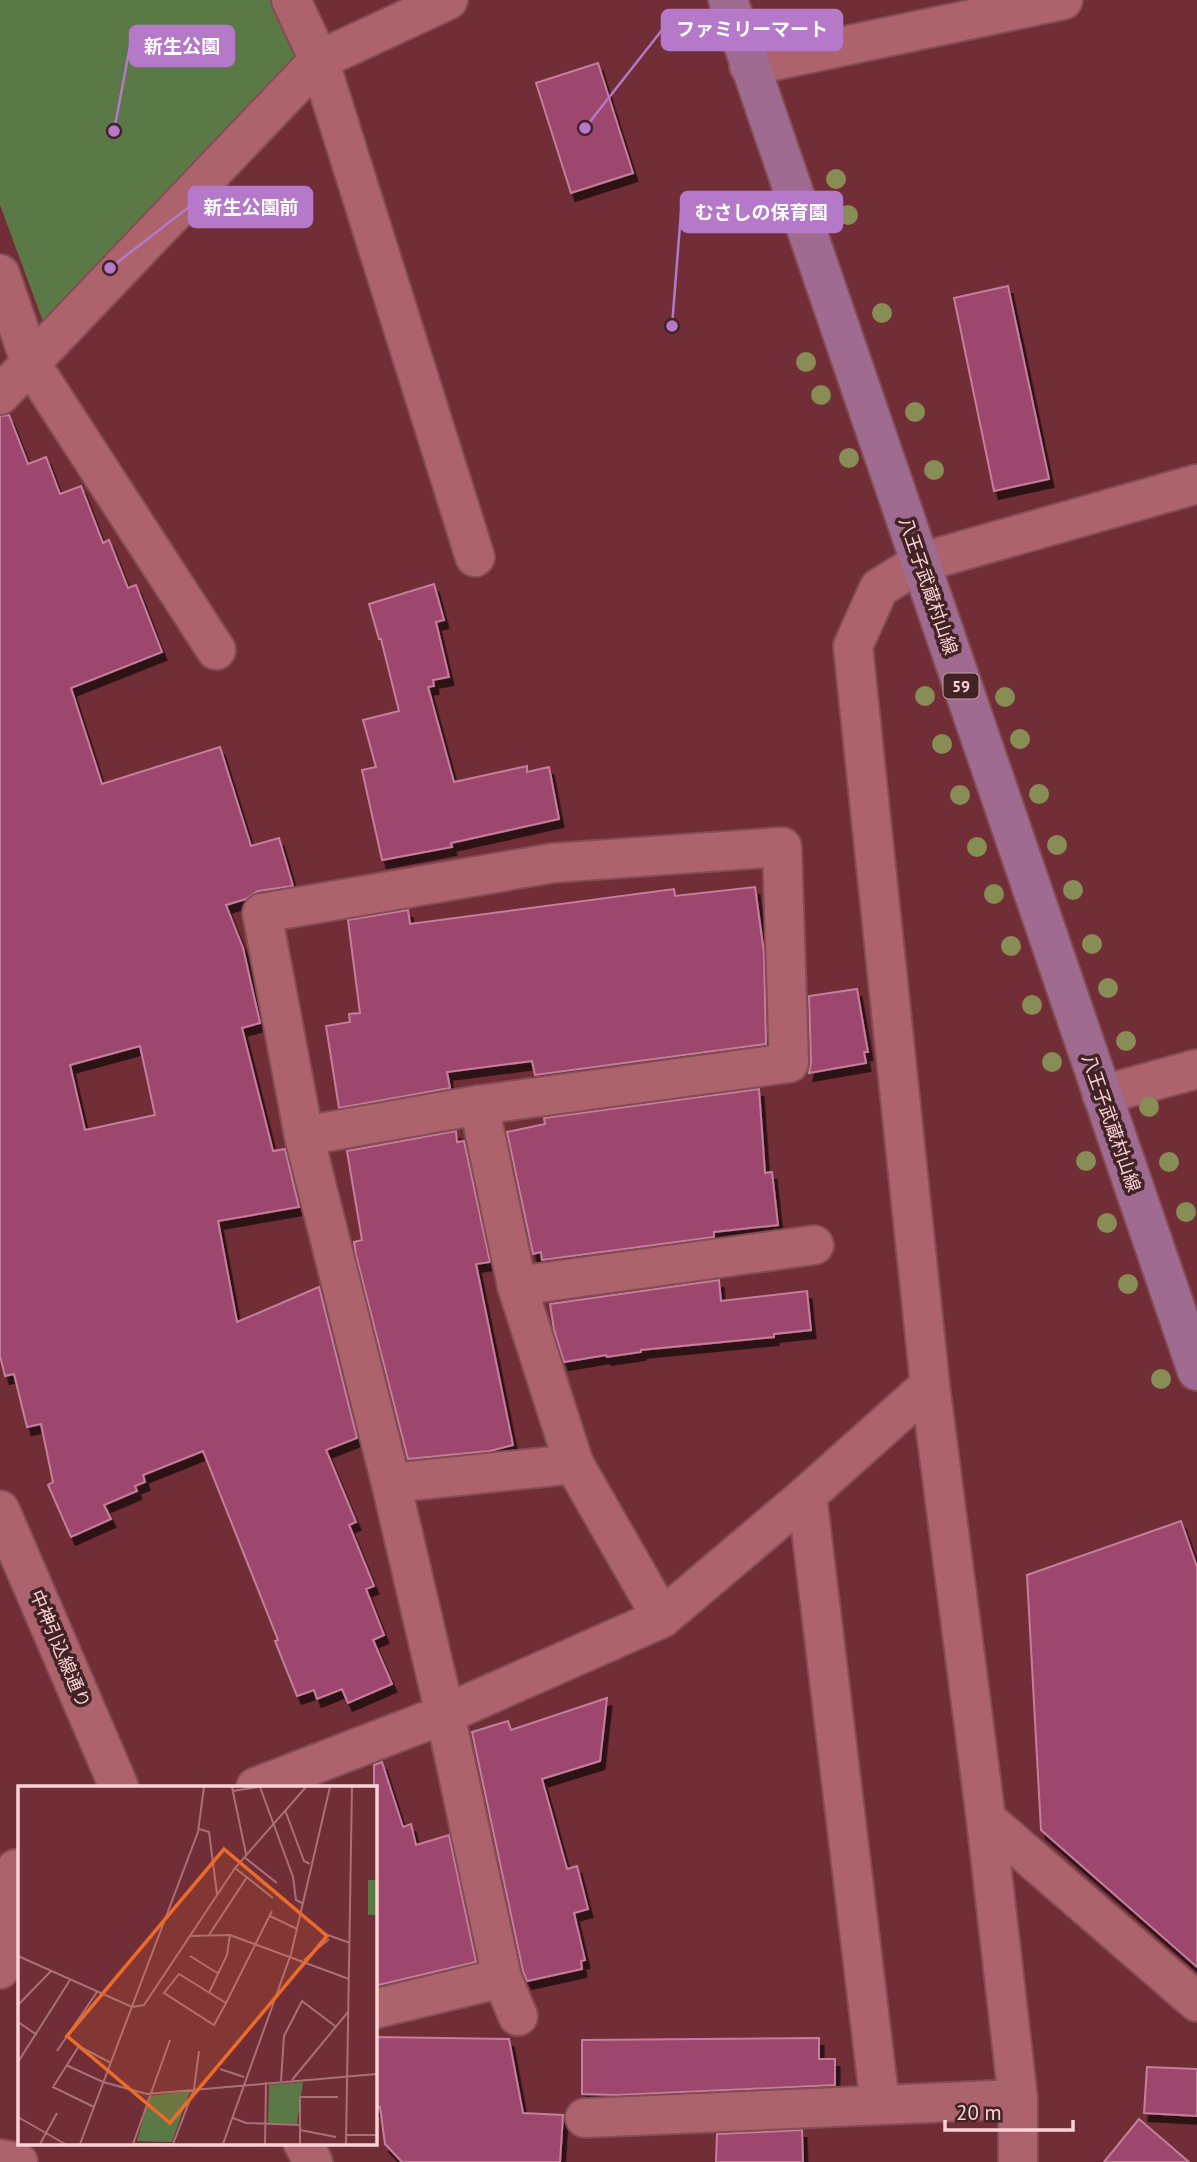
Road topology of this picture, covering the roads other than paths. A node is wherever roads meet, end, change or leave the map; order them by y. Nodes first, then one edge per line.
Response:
1 (291, 0) edge
2 (448, 0) edge
3 (727, 0) edge
4 (1063, 0) edge
5 (319, 60) junction
6 (749, 66) junction
7 (0, 274) edge
8 (31, 364) junction
9 (0, 395) edge
10 (1197, 484) edge
11 (475, 557) dead end
12 (919, 564) junction
13 (216, 650) dead end
14 (1197, 1069) edge
15 (1102, 1095) junction
16 (479, 1105) junction
17 (304, 1136) junction
18 (814, 1245) dead end
19 (517, 1286) junction
20 (1197, 1371) edge
21 (930, 1385) junction
22 (574, 1464) junction
23 (391, 1483) junction
24 (807, 1495) junction
25 (0, 1510) edge
26 (662, 1618) junction
27 (445, 1714) junction
28 (119, 1786) edge
29 (259, 1786) edge
30 (986, 1819) junction
31 (12, 1871) edge
32 (0, 1969) edge
33 (502, 1978) junction
34 (1197, 2002) edge
35 (376, 2010) edge
36 (518, 2016) dead end
37 (1018, 2099) junction
38 (880, 2105) junction
39 (585, 2118) dead end
40 (304, 2144) edge
41 (0, 2159) edge
42 (18, 2162) edge
43 (313, 2162) edge
44 (1018, 2162) edge

1 - 5 street
2 - 5 street
3 - 6 main road, 八王子武蔵村山線 / 59
4 - 6 street
5 - 8 street
5 - 11 street
6 - 12 main road, 八王子武蔵村山線 / 59
7 - 8 street
8 - 9 street
8 - 13 street
10 - 12 street
12 - 15 main road, 八王子武蔵村山線 / 59
12 - 21 street
14 - 15 street
15 - 20 main road, 八王子武蔵村山線 / 59
16 - 17 street
16 - 17 street
16 - 19 street
17 - 23 street
18 - 19 street
19 - 22 street
21 - 24 street
21 - 30 street
22 - 23 street
22 - 26 street
23 - 27 street
24 - 26 street
24 - 38 street
25 - 28 street, 中神引込線通り
26 - 27 street
27 - 29 street
27 - 33 street
30 - 34 street
30 - 37 street
31 - 32 street
33 - 35 street
33 - 36 street
37 - 38 street
37 - 44 street
38 - 39 street
40 - 43 street
41 - 42 street

